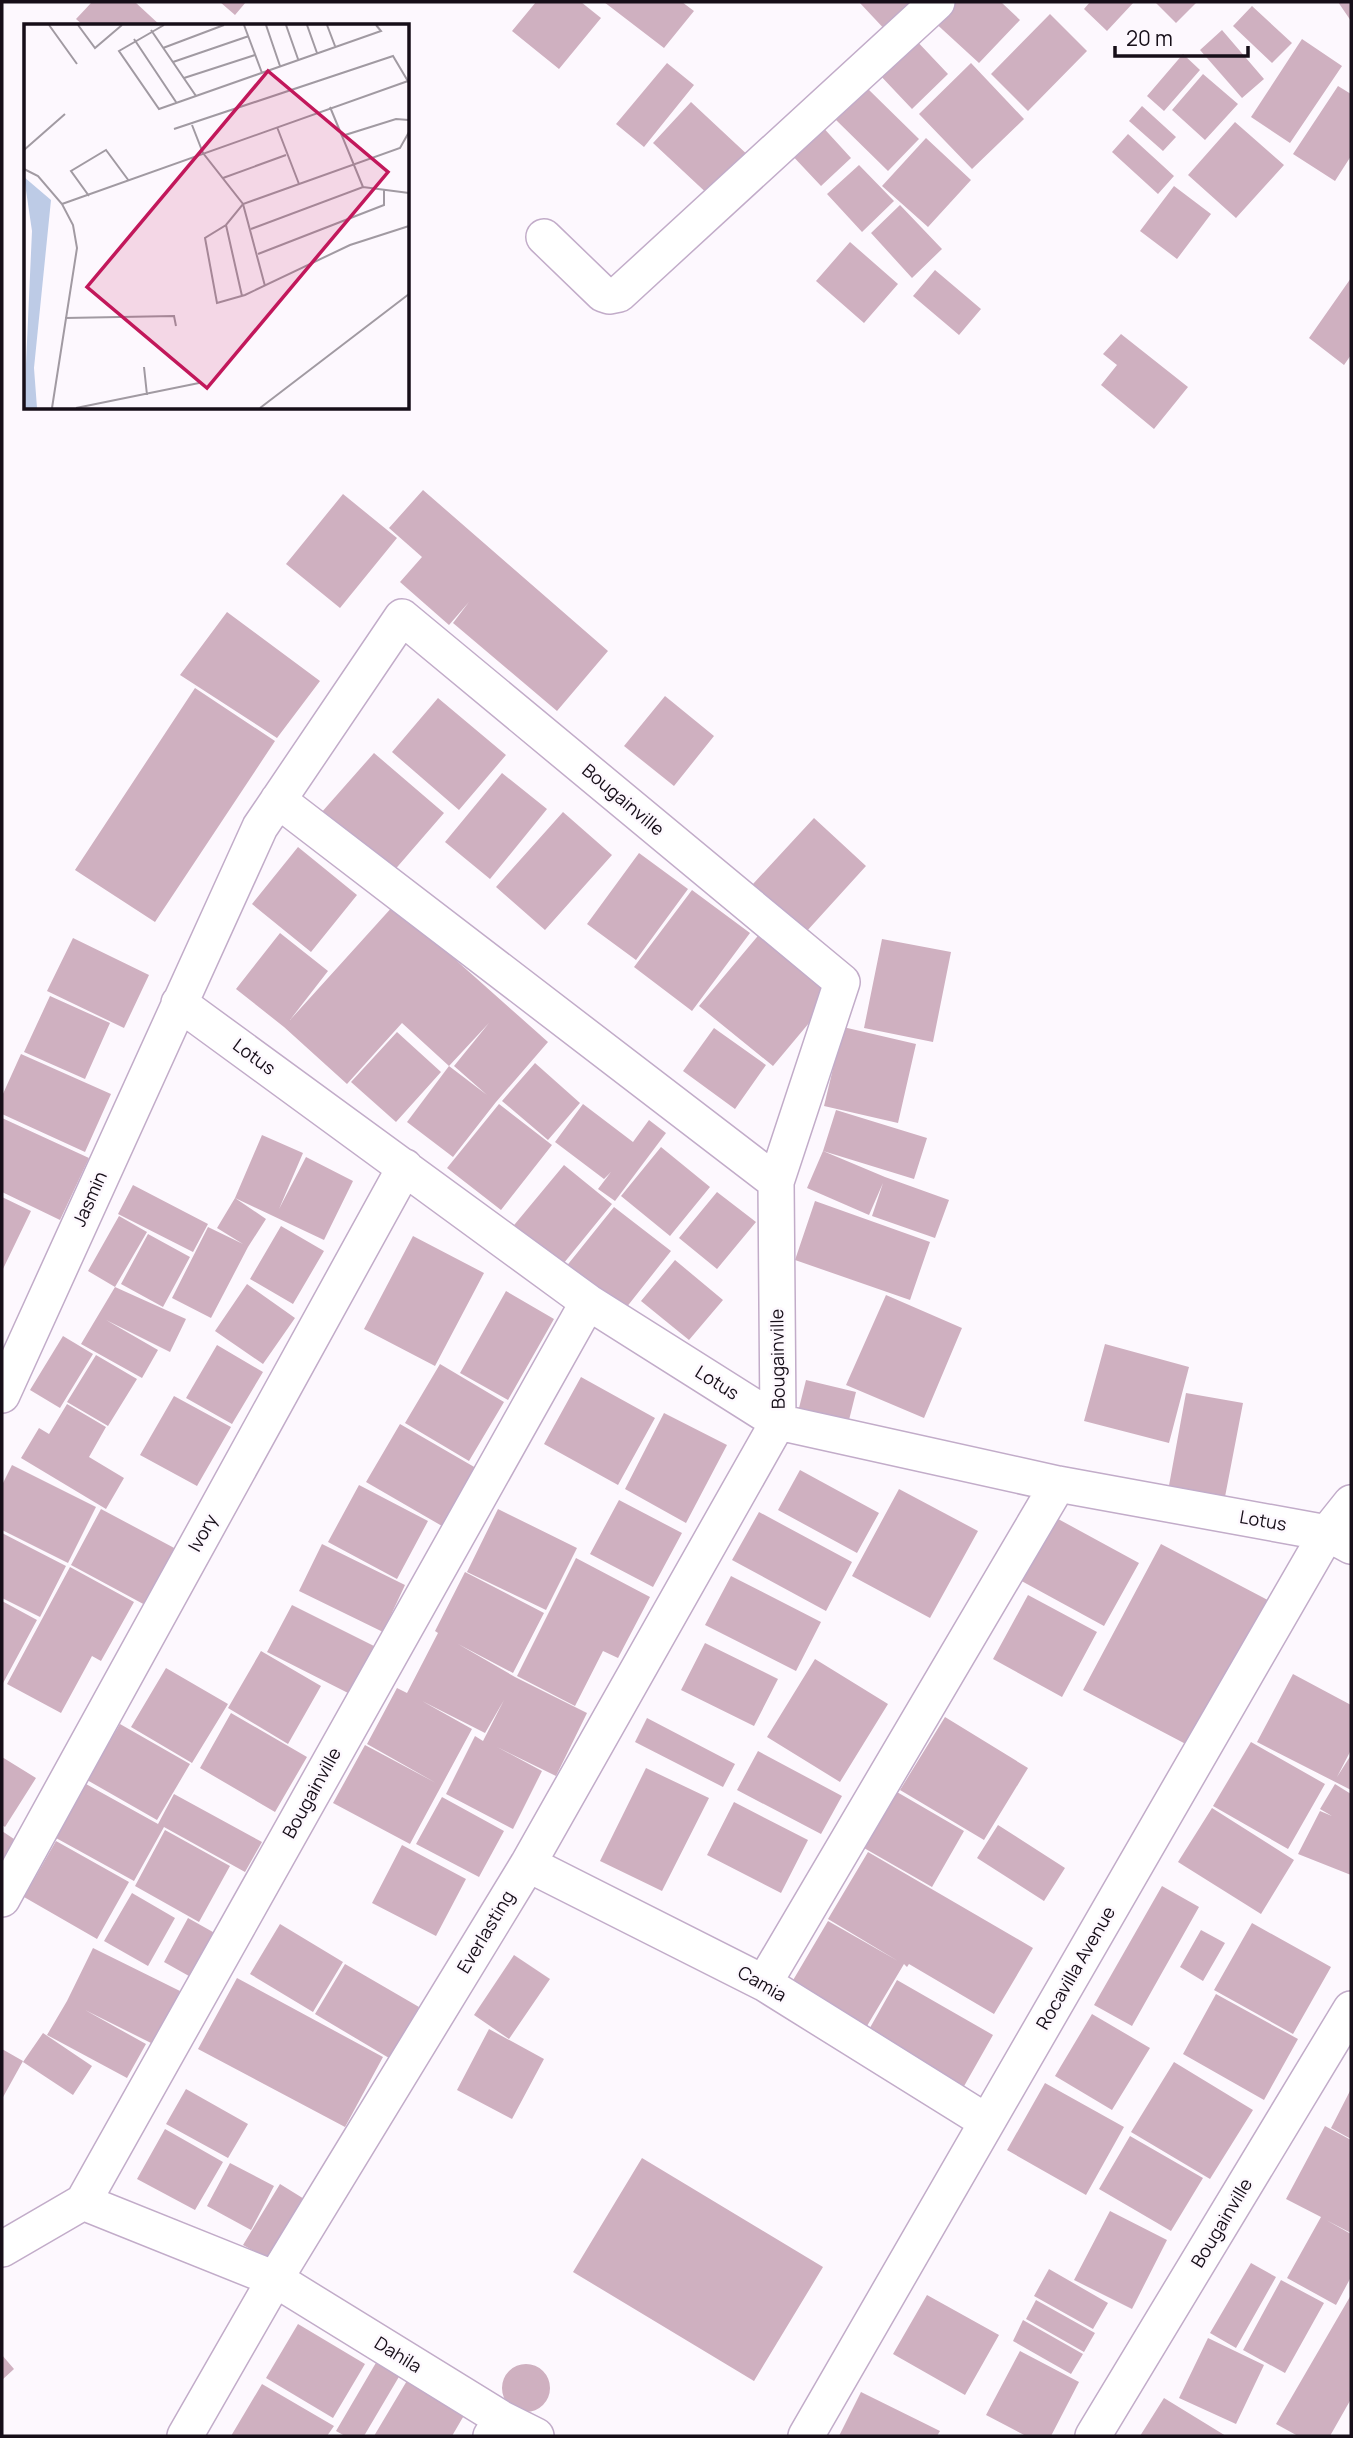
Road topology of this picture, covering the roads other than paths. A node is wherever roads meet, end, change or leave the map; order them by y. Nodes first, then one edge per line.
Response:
1 (937, 2) edge
2 (544, 237) dead end
3 (278, 800) junction
4 (179, 1003) junction
5 (405, 1167) junction
6 (776, 1182) junction
7 (588, 1302) junction
8 (2, 1395) edge
9 (778, 1422) junction
10 (1058, 1484) junction
11 (1351, 1503) edge
12 (1339, 1540) edge
13 (528, 1864) junction
14 (2, 1899) edge
15 (764, 1983) junction
16 (1351, 2009) edge
17 (987, 2122) junction
18 (83, 2202) junction
19 (2, 2249) edge
20 (275, 2279) junction
21 (497, 2428) edge
22 (185, 2436) edge
23 (536, 2436) edge
24 (806, 2436) edge
25 (1093, 2436) edge

1 - 2 street
3 - 4 street, Bougainville
3 - 6 street
3 - 6 street, Bougainville
4 - 5 street, Lotus
4 - 8 street, Jasmin
5 - 7 street, Lotus
5 - 14 street, Ivory
6 - 9 street, Bougainville
7 - 9 street, Lotus
7 - 18 street, Bougainville
9 - 10 street, Lotus
9 - 13 street, Everlasting
10 - 12 street, Lotus
10 - 15 street
11 - 12 street, Rocavilla Avenue
12 - 17 street, Rocavilla Avenue
13 - 15 street, Camia
13 - 20 street, Everlasting
15 - 17 street, Camia
16 - 25 street, Bougainville
17 - 24 street, Rocavilla Avenue
18 - 19 street
18 - 20 street, Dahila
20 - 21 street, Dahila
20 - 22 street, Everlasting
21 - 23 street, Dahila

